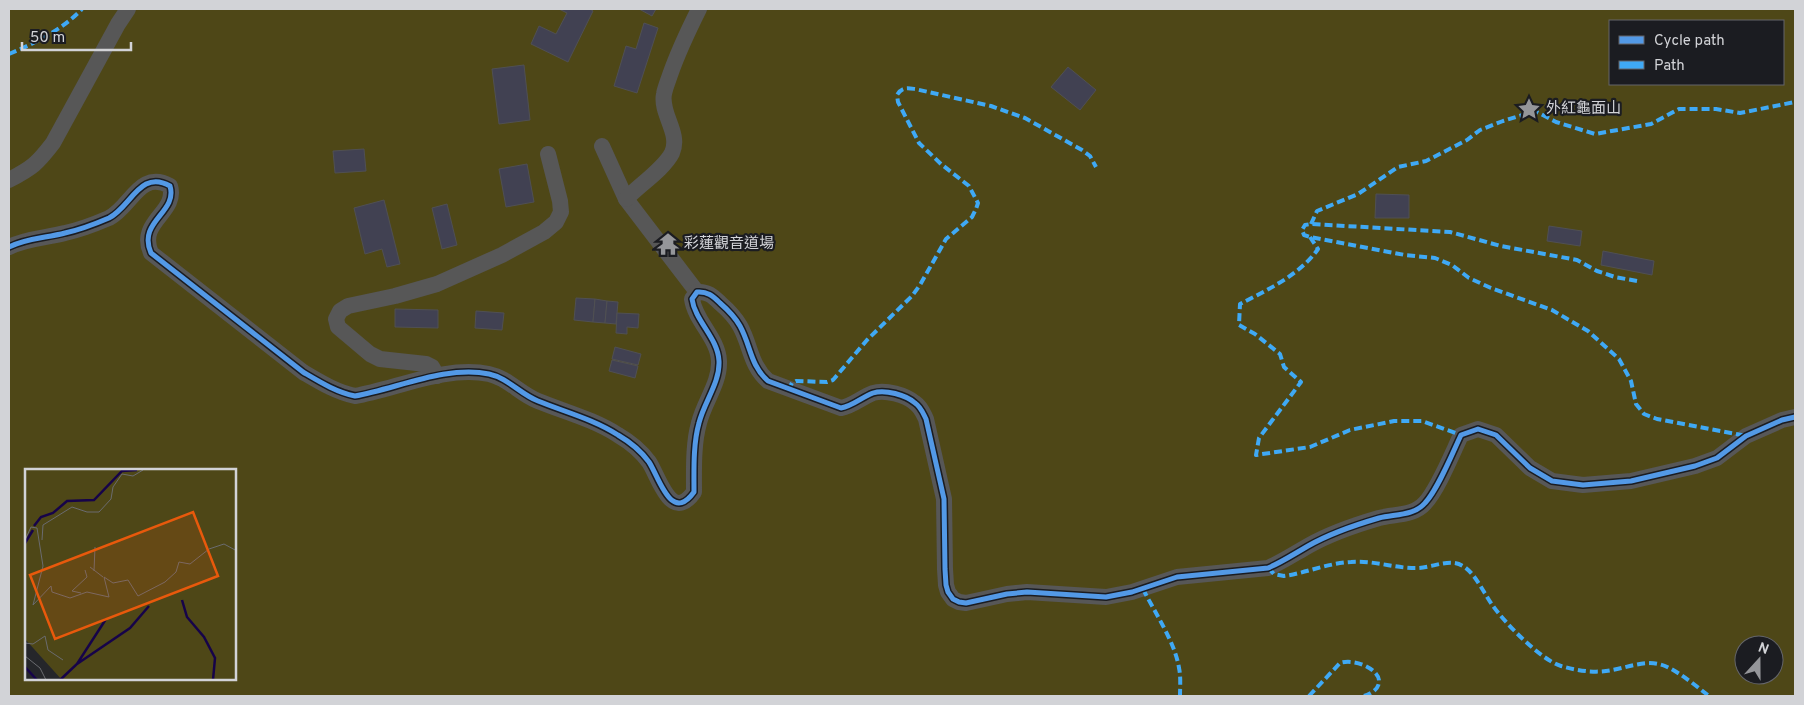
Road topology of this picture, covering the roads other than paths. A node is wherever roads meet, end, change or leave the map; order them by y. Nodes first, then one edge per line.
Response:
1 (128, 9) edge
2 (698, 9) edge
3 (602, 146) dead end
4 (548, 154) dead end
5 (9, 180) edge
6 (626, 199) junction
7 (9, 247) edge
8 (697, 292) junction
9 (437, 376) junction
10 (1795, 417) edge

1 - 5 street
2 - 6 street
3 - 6 street
4 - 9 street
6 - 8 street
7 - 9 street
8 - 9 street
8 - 10 street

